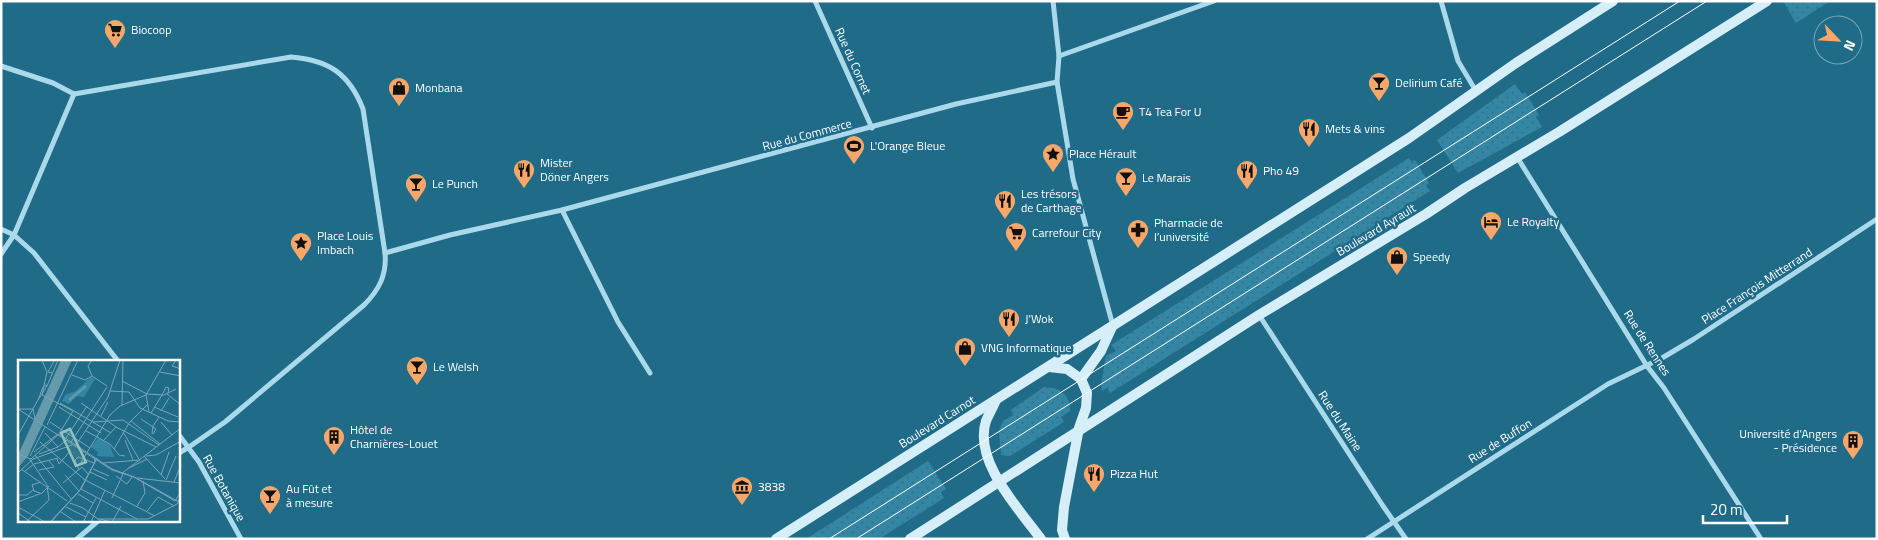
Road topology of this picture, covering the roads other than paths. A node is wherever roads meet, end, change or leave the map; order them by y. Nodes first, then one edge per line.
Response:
1 (815, 1) edge
2 (1053, 1) edge
3 (1214, 1) edge
4 (1441, 1) edge
5 (1613, 1) edge
6 (1767, 1) edge
7 (1060, 56) junction
8 (1, 66) edge
9 (1057, 82) junction
10 (1476, 91) junction
11 (74, 94) junction
12 (872, 128) junction
13 (1517, 157) junction
14 (562, 210) junction
15 (1877, 219) edge
16 (1, 229) edge
17 (14, 235) junction
18 (385, 253) junction
19 (1, 254) edge
20 (1258, 314) junction
21 (1113, 327) junction
22 (117, 360) edge
23 (1647, 366) junction
24 (1049, 367) junction
25 (650, 373) dead end
26 (1081, 380) junction
27 (996, 399) junction
28 (1079, 428) junction
29 (180, 436) edge
30 (189, 447) junction
31 (180, 452) edge
32 (998, 482) junction
33 (97, 522) edge
34 (1395, 522) junction
35 (77, 539) edge
36 (241, 539) edge
37 (776, 539) edge
38 (910, 539) edge
39 (1041, 539) edge
40 (1065, 539) edge
41 (1367, 539) edge
42 (1406, 539) edge
43 (1761, 539) edge

1 - 12 street, Rue du Cornet
2 - 7 street
3 - 7 street
4 - 10 street
5 - 10 main road
6 - 13 main road, Boulevard Ayrault
7 - 9 street
8 - 11 street
9 - 12 street, Rue du Commerce
9 - 21 street
10 - 21 main road
11 - 17 street
11 - 18 street
12 - 14 street, Rue du Commerce
13 - 20 main road, Boulevard Ayrault
13 - 23 street, Rue de Rennes
14 - 18 street
14 - 25 street
15 - 23 street, Place François Mitterrand
16 - 17 street
17 - 19 street
17 - 22 street
18 - 30 street
20 - 28 main road, Boulevard Ayrault
20 - 34 street, Rue du Maine
21 - 24 main road, Boulevard Carnot
21 - 26 main road
23 - 34 street, Rue de Buffon
23 - 43 street, Rue de Rennes
24 - 26 main road
24 - 27 main road, Boulevard Carnot
26 - 28 main road
27 - 32 main road
27 - 37 main road, Boulevard Carnot
28 - 32 main road, Boulevard Ayrault
28 - 40 main road
29 - 30 street
30 - 31 street
30 - 36 street, Rue Botanique
32 - 38 main road
32 - 39 main road
33 - 35 street
34 - 41 street, Rue de Buffon
34 - 42 street, Rue du Maine

